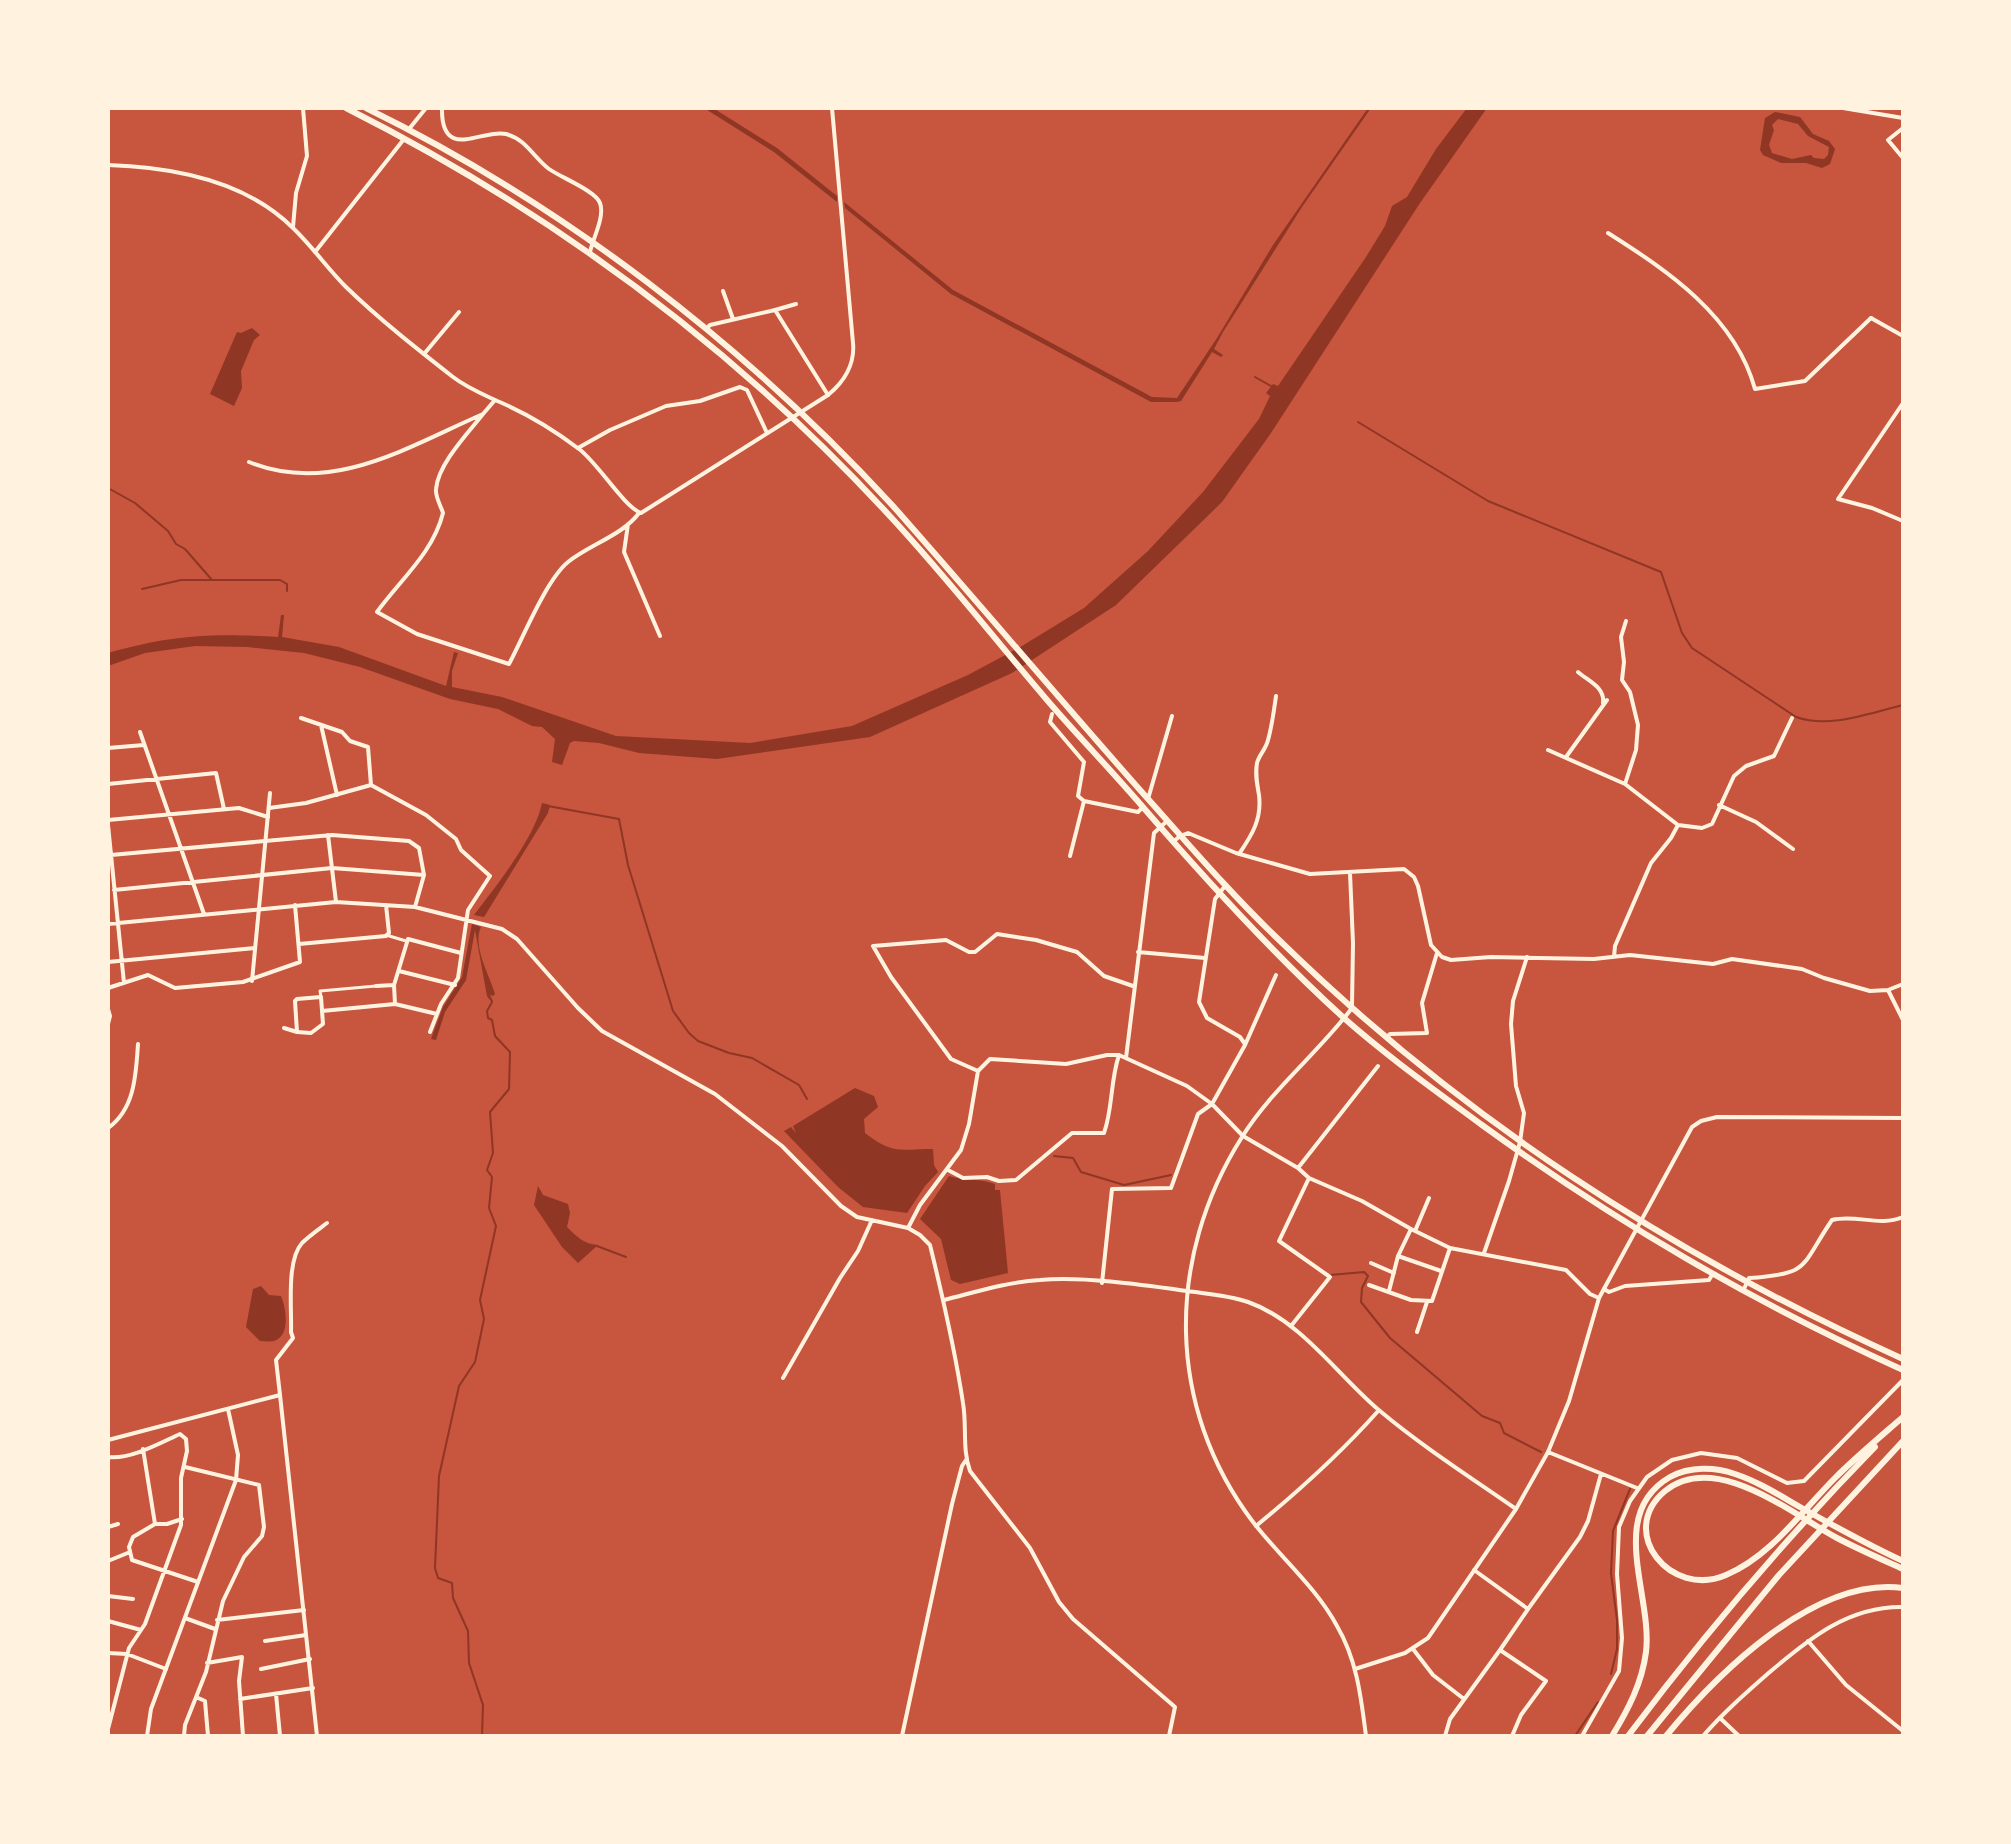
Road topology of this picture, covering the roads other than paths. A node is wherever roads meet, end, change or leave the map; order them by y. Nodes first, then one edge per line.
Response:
1 (303, 108) edge
2 (346, 108) edge
3 (366, 108) edge
4 (426, 108) edge
5 (442, 108) edge
6 (832, 108) edge
7 (1843, 108) edge
8 (1903, 118) edge
9 (1903, 128) edge
10 (409, 129) junction
11 (405, 137) junction
12 (1903, 158) edge
13 (108, 165) edge
14 (293, 227) junction
15 (1608, 233) dead end
16 (592, 243) junction
17 (314, 252) junction
18 (590, 252) junction
19 (723, 291) dead end
20 (796, 304) dead end
21 (775, 310) junction
22 (459, 312) dead end
23 (733, 319) junction
24 (706, 329) junction
25 (1903, 336) edge
26 (424, 354) junction
27 (828, 395) junction
28 (496, 400) junction
29 (1903, 403) edge
30 (801, 413) junction
31 (483, 414) junction
32 (792, 418) junction
33 (767, 434) junction
34 (578, 448) junction
35 (249, 462) dead end
36 (639, 513) junction
37 (1903, 521) edge
38 (628, 524) junction
39 (1626, 621) dead end
40 (660, 636) dead end
41 (1578, 672) dead end
42 (1276, 696) dead end
43 (1607, 700) dead end
44 (1602, 705) junction
45 (1052, 714) dead end
46 (1172, 716) dead end
47 (301, 718) dead end
48 (1792, 718) dead end
49 (321, 725) junction
50 (140, 732) dead end
51 (144, 745) junction
52 (108, 748) edge
53 (1548, 750) dead end
54 (1566, 757) junction
55 (156, 779) junction
56 (108, 784) edge
57 (1625, 784) junction
58 (371, 785) junction
59 (270, 793) dead end
60 (337, 795) junction
61 (1148, 799) junction
62 (1084, 801) junction
63 (1719, 805) junction
64 (1143, 807) junction
65 (269, 808) junction
66 (224, 809) junction
67 (169, 814) junction
68 (268, 817) junction
69 (1167, 821) junction
70 (108, 822) edge
71 (1678, 825) junction
72 (1160, 827) junction
73 (328, 835) junction
74 (1180, 836) junction
75 (266, 840) junction
76 (1173, 842) junction
77 (181, 849) junction
78 (1793, 849) dead end
79 (1239, 854) junction
80 (111, 855) junction
81 (1070, 856) dead end
82 (332, 868) junction
83 (1350, 873) junction
84 (263, 875) junction
85 (424, 875) junction
86 (192, 882) junction
87 (1222, 889) junction
88 (114, 890) junction
89 (336, 902) junction
90 (295, 905) junction
91 (386, 905) junction
92 (415, 907) junction
93 (260, 909) junction
94 (204, 914) junction
95 (468, 919) junction
96 (117, 922) junction
97 (108, 924) edge
98 (386, 935) junction
99 (408, 941) junction
100 (299, 944) junction
101 (255, 948) junction
102 (1138, 952) junction
103 (461, 953) junction
104 (1437, 953) junction
105 (1527, 957) junction
106 (1614, 957) junction
107 (1205, 958) junction
108 (121, 961) junction
109 (108, 962) edge
110 (399, 971) junction
111 (1276, 975) dead end
112 (252, 981) junction
113 (124, 983) junction
114 (1903, 984) edge
115 (394, 985) junction
116 (455, 985) junction
117 (376, 986) joint
118 (1133, 986) junction
119 (108, 988) edge
120 (1888, 990) junction
121 (321, 997) junction
122 (395, 1004) junction
123 (1352, 1008) junction
124 (108, 1009) edge
125 (322, 1011) junction
126 (437, 1014) junction
127 (1344, 1018) junction
128 (1903, 1020) edge
129 (108, 1024) edge
130 (284, 1028) dead end
131 (297, 1032) junction
132 (430, 1032) dead end
133 (1386, 1038) junction
134 (138, 1044) dead end
135 (1245, 1045) junction
136 (1119, 1055) junction
137 (1126, 1058) junction
138 (1378, 1066) dead end
139 (978, 1071) junction
140 (1212, 1104) junction
141 (1903, 1118) edge
142 (108, 1128) edge
143 (1243, 1136) junction
144 (1520, 1142) junction
145 (1517, 1150) junction
146 (1298, 1168) junction
147 (948, 1170) junction
148 (1309, 1178) junction
149 (1429, 1198) dead end
150 (1903, 1217) edge
151 (872, 1220) junction
152 (327, 1223) dead end
153 (1638, 1226) junction
154 (908, 1228) junction
155 (1413, 1230) junction
156 (1450, 1248) junction
157 (1484, 1254) junction
158 (1398, 1256) junction
159 (1371, 1263) dead end
160 (1442, 1271) junction
161 (1394, 1273) junction
162 (1712, 1275) junction
163 (1102, 1283) junction
164 (1746, 1283) junction
165 (1369, 1285) dead end
166 (1604, 1289) junction
167 (1187, 1291) junction
168 (1389, 1292) junction
169 (1743, 1292) junction
170 (1599, 1298) junction
171 (944, 1300) junction
172 (1427, 1302) junction
173 (1291, 1326) junction
174 (1417, 1332) dead end
175 (1903, 1359) edge
176 (1903, 1370) edge
177 (783, 1378) dead end
178 (1903, 1380) edge
179 (280, 1395) junction
180 (228, 1409) junction
181 (1379, 1410) junction
182 (1903, 1418) edge
183 (108, 1440) edge
184 (1903, 1441) edge
185 (143, 1449) junction
186 (1548, 1452) junction
187 (108, 1457) edge
188 (966, 1460) junction
189 (185, 1467) junction
190 (1601, 1474) junction
191 (236, 1480) junction
192 (1637, 1488) junction
193 (1516, 1509) junction
194 (1794, 1509) junction
195 (182, 1519) junction
196 (118, 1524) dead end
197 (155, 1524) junction
198 (1256, 1526) junction
199 (108, 1527) edge
200 (130, 1552) junction
201 (108, 1561) edge
202 (1903, 1561) edge
203 (1903, 1569) edge
204 (164, 1570) junction
205 (1474, 1570) junction
206 (198, 1582) junction
207 (1903, 1588) edge
208 (108, 1596) edge
209 (133, 1599) dead end
210 (1903, 1607) edge
211 (1528, 1609) junction
212 (304, 1610) junction
213 (185, 1618) junction
214 (217, 1620) junction
215 (108, 1621) edge
216 (215, 1629) junction
217 (141, 1630) junction
218 (307, 1635) junction
219 (265, 1641) dead end
220 (1808, 1641) junction
221 (1413, 1649) junction
222 (1500, 1650) junction
223 (108, 1653) edge
224 (127, 1654) junction
225 (310, 1659) junction
226 (207, 1663) junction
227 (166, 1669) junction
228 (261, 1669) dead end
229 (1355, 1669) junction
230 (313, 1688) junction
231 (276, 1694) junction
232 (196, 1697) junction
233 (240, 1699) junction
234 (1464, 1699) junction
235 (111, 1702) edge
236 (1720, 1718) junction
237 (108, 1729) edge
238 (1903, 1731) edge
239 (147, 1736) edge
240 (184, 1736) edge
241 (208, 1736) edge
242 (243, 1736) edge
243 (280, 1736) edge
244 (317, 1736) edge
245 (902, 1736) edge
246 (1169, 1736) edge
247 (1366, 1736) edge
248 (1445, 1736) edge
249 (1512, 1736) edge
250 (1582, 1736) edge
251 (1612, 1736) edge
252 (1628, 1736) edge
253 (1647, 1736) edge
254 (1666, 1736) edge
255 (1703, 1736) edge
256 (1739, 1736) edge

1 - 14 street
2 - 11 highway
3 - 10 highway
4 - 10 street
5 - 16 street
6 - 27 street
7 - 8 street
9 - 12 street
10 - 16 highway
11 - 17 street
11 - 18 highway
13 - 14 street
14 - 17 street
15 - 25 street
16 - 18 street
16 - 24 highway
17 - 26 street
18 - 32 highway
19 - 23 street
20 - 21 street
21 - 23 street
21 - 27 street
22 - 26 street
23 - 24 street
24 - 30 highway
26 - 28 street
27 - 30 street
28 - 31 street
28 - 34 street
29 - 37 street
30 - 32 street
30 - 61 highway
31 - 35 street
31 - 38 street
32 - 33 street
32 - 64 highway
33 - 34 street
33 - 36 street
34 - 36 street
36 - 38 street
38 - 40 street
39 - 57 street
41 - 44 street
42 - 79 street
43 - 44 street
44 - 54 street
45 - 62 street
46 - 61 street
47 - 49 street
48 - 63 street
49 - 58 street
49 - 60 street
50 - 51 street
51 - 52 street
51 - 55 street
53 - 54 street
54 - 57 street
55 - 56 street
55 - 66 street
55 - 67 street
57 - 71 street
58 - 60 street
58 - 95 street
59 - 65 street
60 - 65 street
61 - 64 street
61 - 69 highway
62 - 64 street
62 - 81 street
63 - 71 street
63 - 78 street
64 - 72 highway
65 - 68 street
66 - 67 street
66 - 68 street
67 - 70 street
67 - 77 street
68 - 75 street
69 - 72 street
69 - 74 highway
70 - 80 street
71 - 106 street
72 - 76 highway
72 - 102 street
73 - 75 street
73 - 82 street
73 - 85 street
74 - 76 street
74 - 79 street
74 - 87 highway
75 - 77 street
75 - 84 street
76 - 87 highway
77 - 80 street
77 - 86 street
79 - 83 street
80 - 88 street
82 - 84 street
82 - 85 street
82 - 89 street
83 - 104 street
83 - 123 street
84 - 86 street
84 - 93 street
85 - 92 street
86 - 88 street
86 - 94 street
87 - 107 street
87 - 123 highway
87 - 127 highway
88 - 96 street
89 - 90 street
89 - 91 street
90 - 93 street
90 - 100 street
91 - 92 street
91 - 98 street
92 - 95 street
93 - 94 street
93 - 101 street
94 - 96 street
95 - 103 street
95 - 151 street
96 - 97 street
96 - 108 street
98 - 99 street
98 - 100 street
99 - 103 street
99 - 110 street
100 - 112 street
101 - 108 street
101 - 112 street
102 - 107 street
102 - 118 street
103 - 116 street
104 - 105 street
104 - 133 street
105 - 106 street
105 - 144 street
106 - 120 street
107 - 135 street
108 - 109 street
108 - 113 street
110 - 115 street
110 - 116 street
111 - 135 street
112 - 113 street
113 - 119 street
114 - 120 street
115 - 117 street
115 - 122 street
116 - 126 street
117 - 121 street
118 - 137 street
118 - 139 street
120 - 128 street
121 - 125 street
121 - 131 street
122 - 125 street
122 - 126 street
123 - 127 street
123 - 133 highway
124 - 129 street
125 - 131 street
126 - 132 street
127 - 143 street
127 - 145 highway
130 - 131 street
133 - 144 highway
134 - 142 street
135 - 140 street
136 - 137 street
136 - 139 street
136 - 147 street
137 - 140 street
138 - 146 street
139 - 147 street
140 - 143 street
140 - 163 street
141 - 153 street
143 - 146 street
143 - 167 street
144 - 145 street
144 - 153 highway
145 - 153 highway
145 - 157 street
146 - 148 street
147 - 154 street
148 - 155 street
148 - 173 street
149 - 155 street
150 - 164 street
151 - 154 street
151 - 177 street
152 - 179 street
153 - 162 highway
153 - 164 highway
153 - 166 street
154 - 171 street
155 - 156 street
155 - 158 street
156 - 157 street
156 - 160 street
157 - 170 street
158 - 160 street
158 - 161 street
159 - 161 street
160 - 172 street
161 - 168 street
162 - 166 street
162 - 169 highway
163 - 167 street
163 - 171 street
164 - 169 street
164 - 175 highway
165 - 168 street
166 - 170 street
167 - 173 street
167 - 198 street
168 - 172 street
169 - 176 highway
170 - 186 street
171 - 188 street
172 - 174 street
173 - 181 street
178 - 192 street
179 - 180 street
179 - 212 street
180 - 183 street
180 - 191 street
181 - 193 street
181 - 198 street
182 - 194 highway
182 - 252 highway
184 - 253 highway
185 - 187 street
185 - 189 street
185 - 197 street
186 - 190 street
186 - 193 street
188 - 245 street
188 - 246 street
189 - 191 street
189 - 195 street
190 - 192 street
190 - 211 street
191 - 206 street
191 - 214 street
192 - 250 street
193 - 205 street
194 - 202 highway
194 - 203 highway
194 - 251 highway
195 - 197 street
195 - 204 street
196 - 199 street
197 - 200 street
198 - 229 street
200 - 201 street
200 - 204 street
204 - 206 street
204 - 217 street
205 - 211 street
205 - 221 street
206 - 213 street
207 - 254 highway
208 - 209 street
210 - 220 street
211 - 222 street
212 - 214 street
212 - 218 street
213 - 216 street
213 - 227 street
214 - 216 street
215 - 217 street
216 - 226 street
217 - 224 street
218 - 219 street
218 - 225 street
220 - 236 street
220 - 238 street
221 - 229 street
221 - 234 street
222 - 234 street
222 - 249 street
223 - 224 street
224 - 227 street
224 - 235 street
225 - 228 street
225 - 230 street
226 - 232 street
226 - 233 street
227 - 239 street
229 - 247 street
230 - 231 street
230 - 244 street
231 - 233 street
231 - 243 street
232 - 240 street
232 - 241 street
233 - 242 street
234 - 248 street
235 - 237 street
236 - 255 street
236 - 256 street

